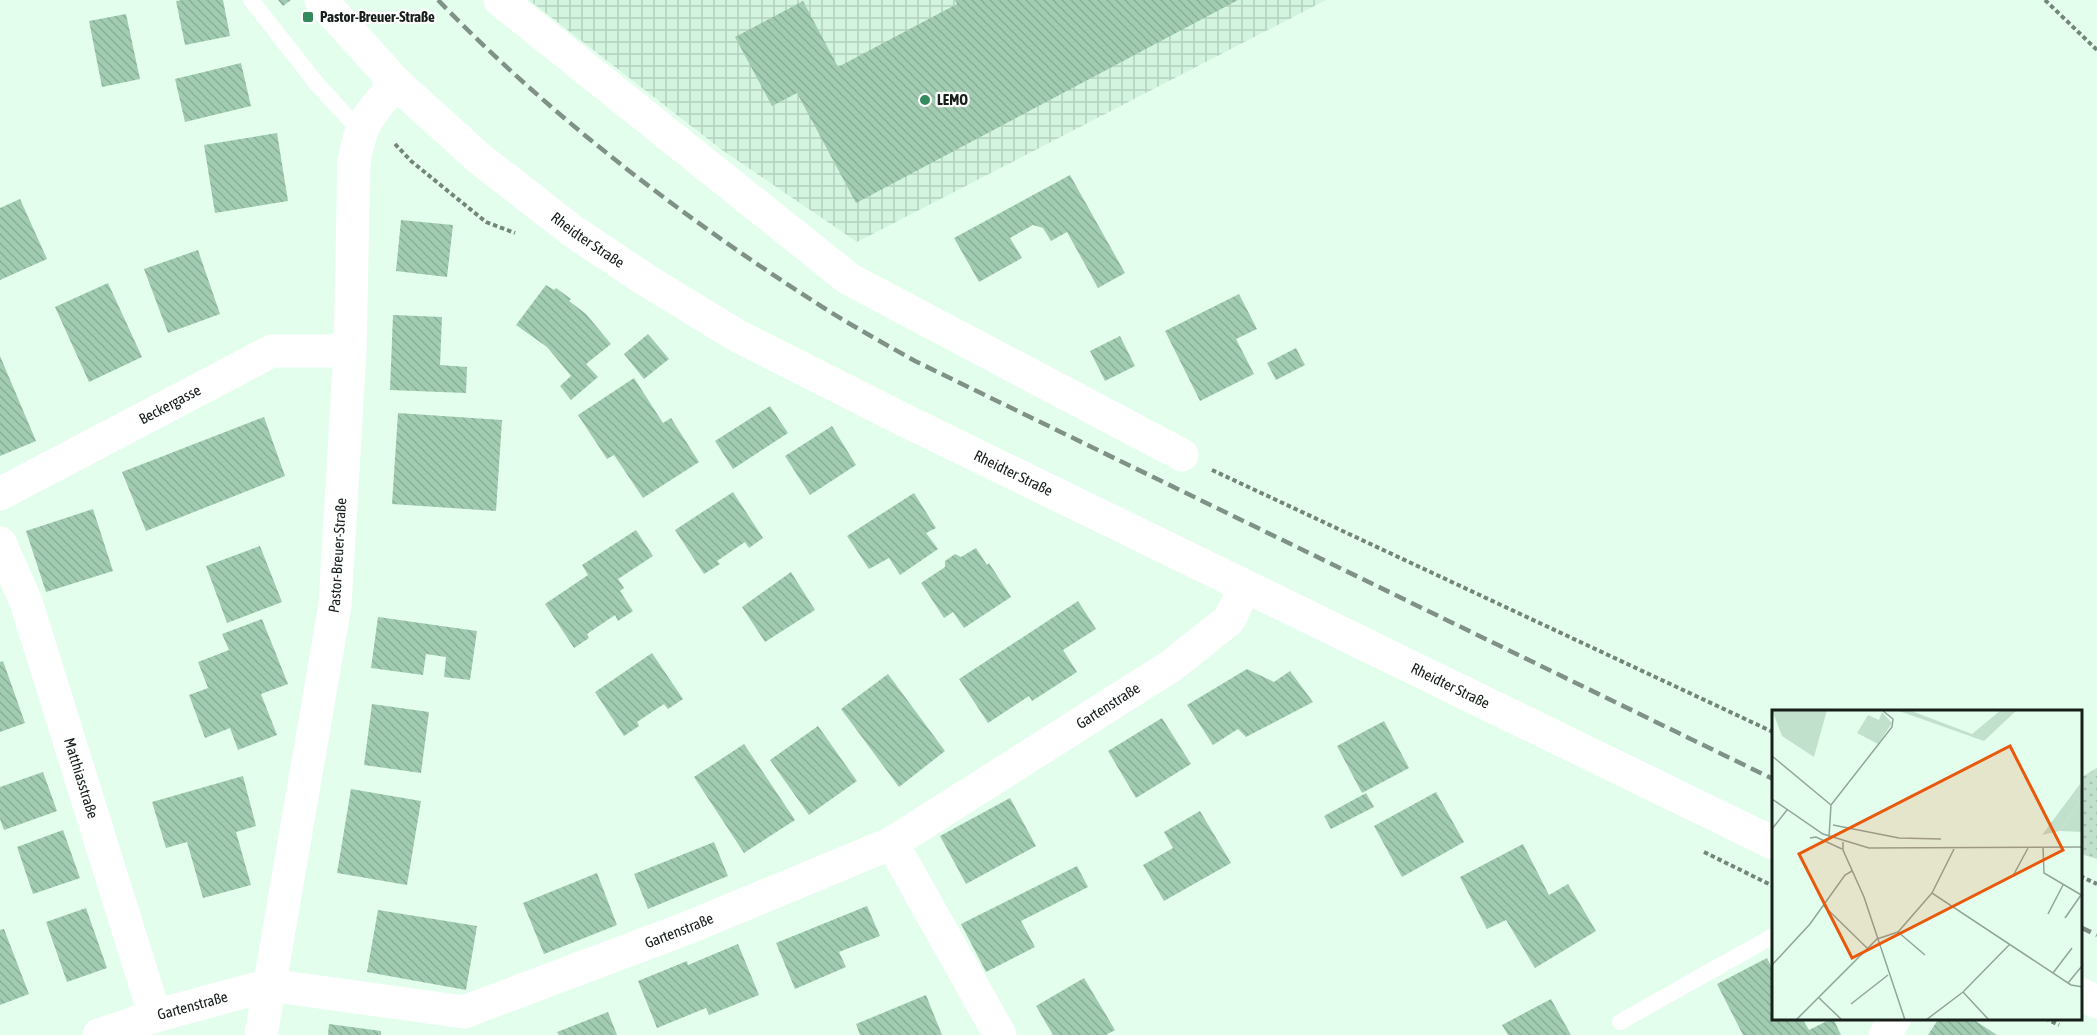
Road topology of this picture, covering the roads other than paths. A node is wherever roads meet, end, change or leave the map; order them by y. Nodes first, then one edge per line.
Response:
1 (252, 0) edge
2 (321, 0) edge
3 (500, 0) edge
4 (396, 83) junction
5 (360, 132) junction
6 (350, 351) junction
7 (1182, 455) road end
8 (0, 494) edge
9 (0, 543) edge
10 (1245, 587) junction
11 (892, 843) junction
12 (1772, 843) edge
13 (1772, 937) edge
14 (269, 985) junction
15 (2082, 995) edge
16 (2097, 1002) edge
17 (156, 1016) junction
18 (1894, 1020) edge
19 (1620, 1022) dead end
20 (469, 1023) edge
21 (99, 1035) edge
22 (261, 1035) edge
23 (1000, 1035) edge
24 (1885, 1035) edge

1 - 5 lane
2 - 4 street, Rheidter Straße
3 - 7 street
4 - 5 street, Pastor-Breuer-Straße
4 - 10 street, Rheidter Straße
5 - 6 street, Pastor-Breuer-Straße
6 - 8 street, Beckergasse
6 - 14 street, Pastor-Breuer-Straße
9 - 17 street, Matthiasstraße
10 - 11 street, Gartenstraße
10 - 12 street, Rheidter Straße
11 - 20 street, Gartenstraße
11 - 23 street
13 - 19 lane
14 - 17 street, Gartenstraße
14 - 20 street, Gartenstraße
14 - 22 street, Pastor-Breuer-Straße
15 - 16 street
17 - 21 street, Gartenstraße
18 - 24 street

